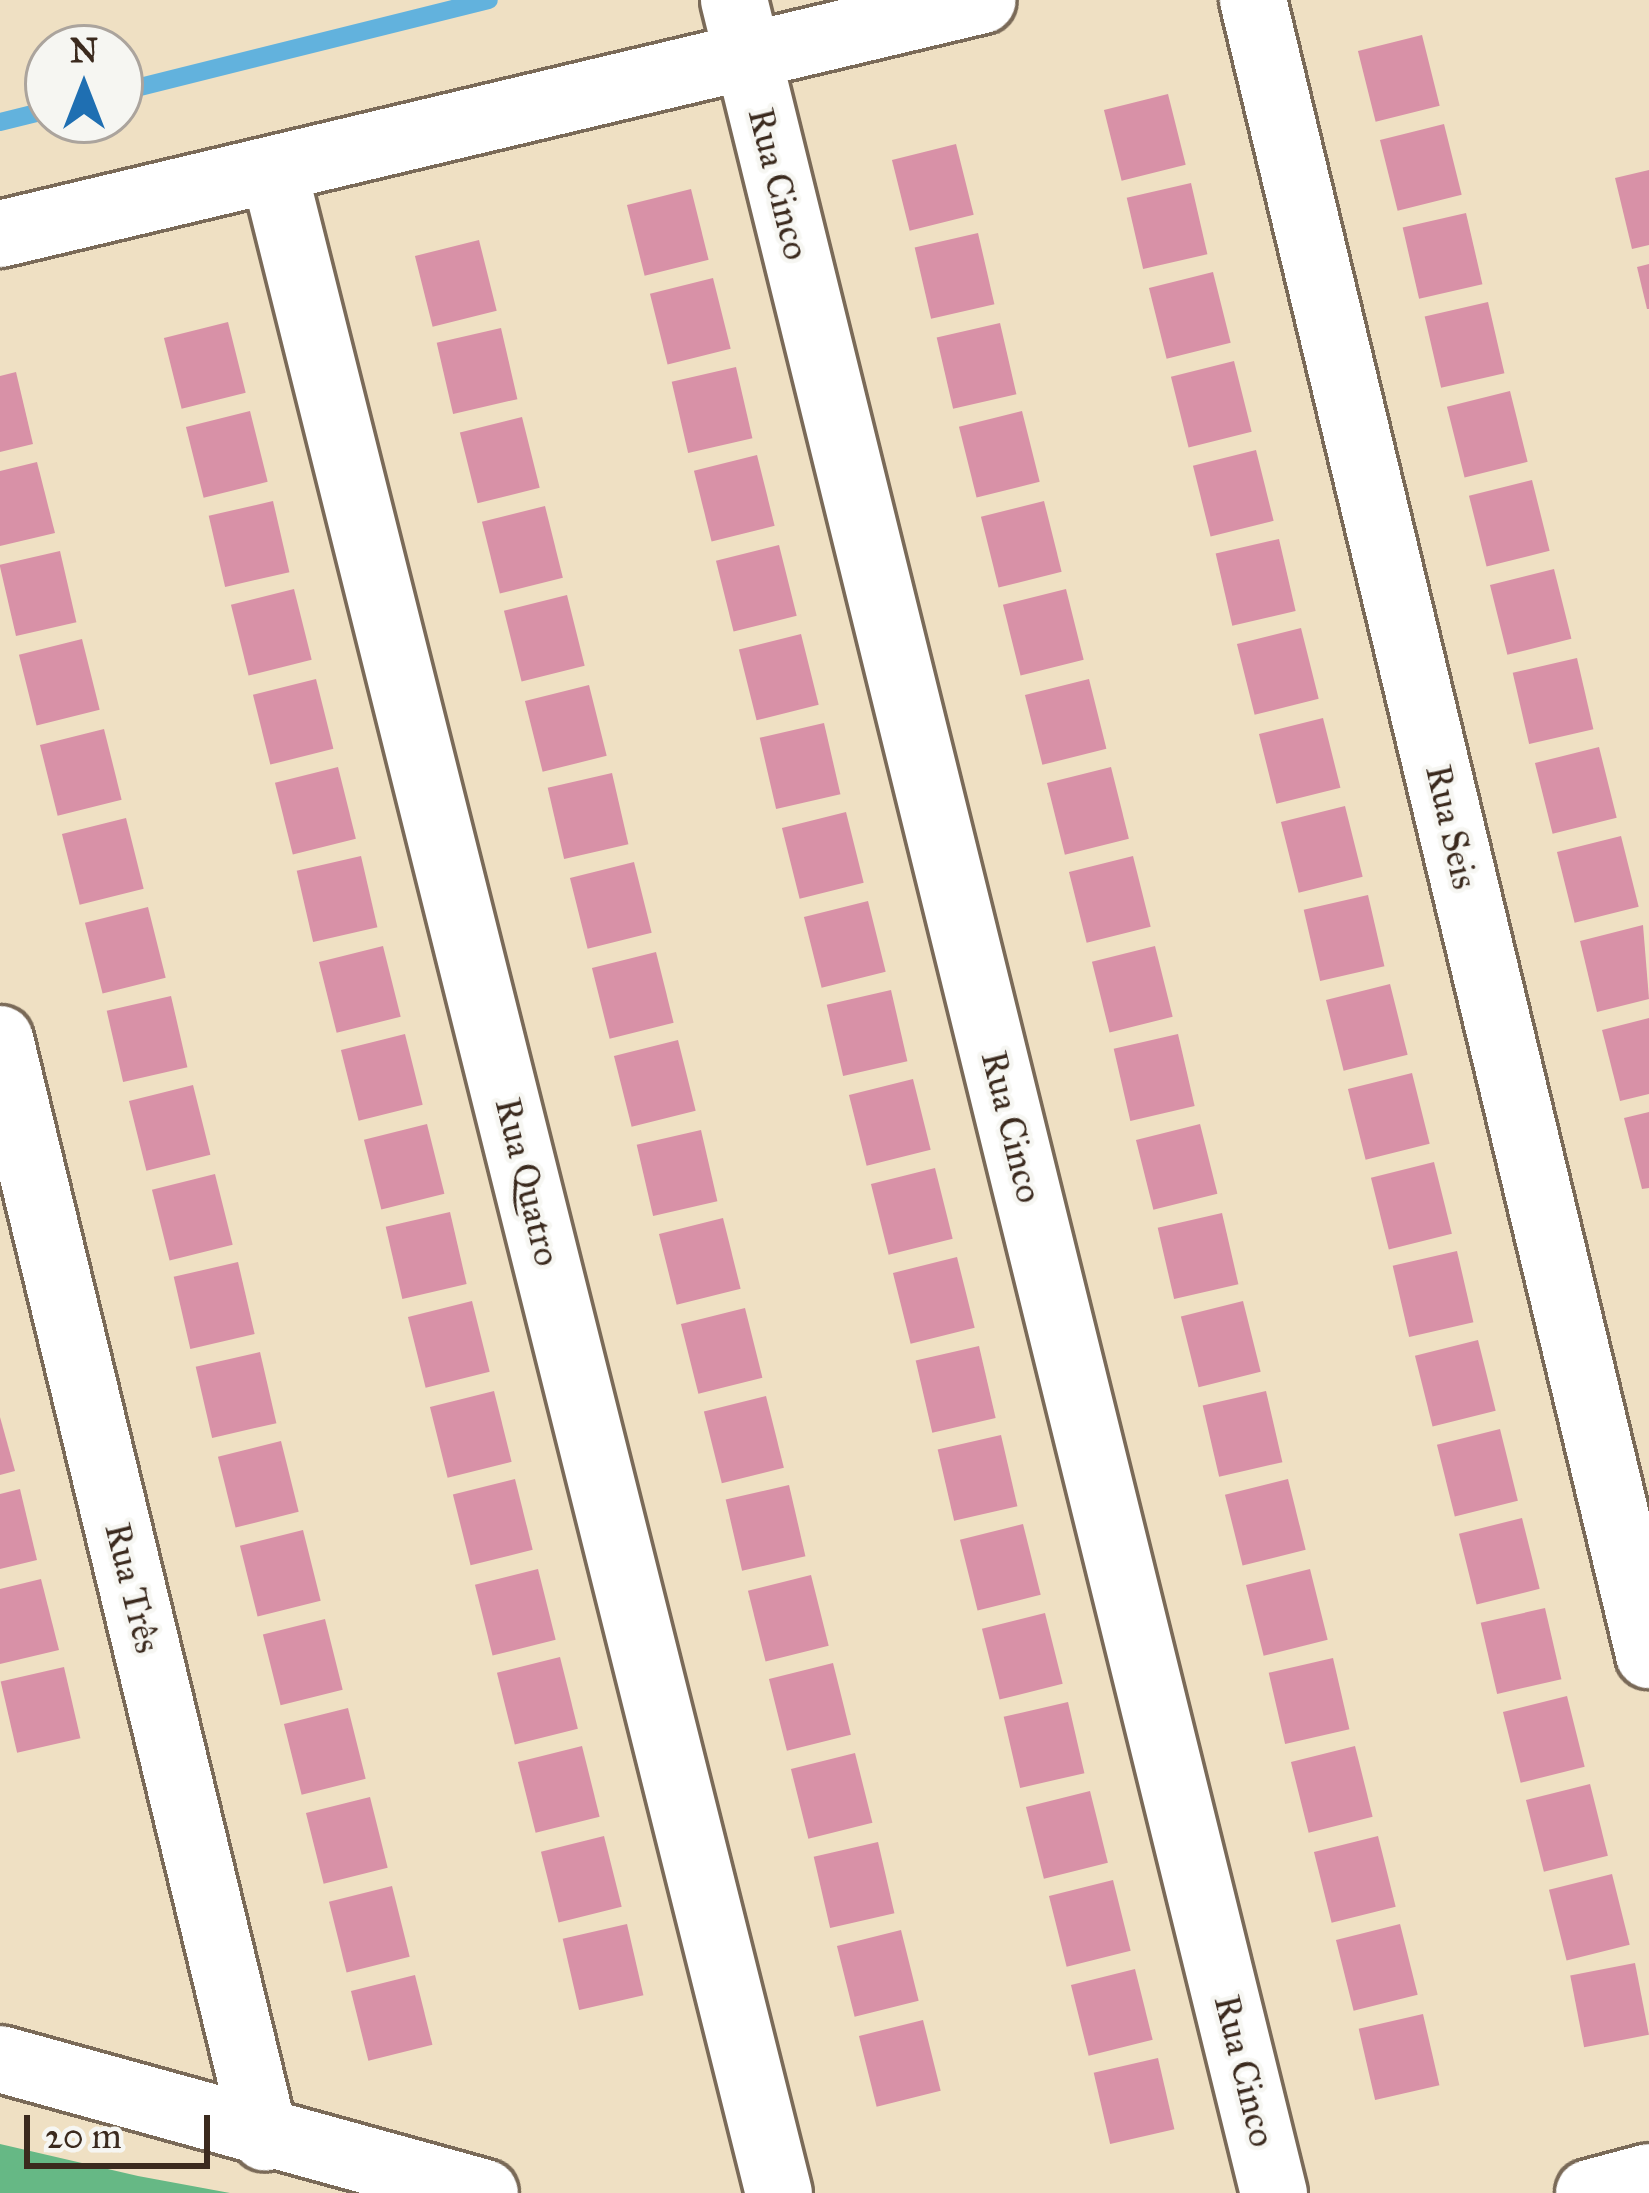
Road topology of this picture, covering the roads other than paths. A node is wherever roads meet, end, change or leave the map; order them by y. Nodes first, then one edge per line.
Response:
1 (983, 0) edge
2 (1253, 0) edge
3 (741, 31) edge
4 (274, 171) junction
5 (0, 234) edge
6 (0, 1039) edge
7 (1649, 1654) edge
8 (0, 2060) edge
9 (265, 2138) junction
10 (1649, 2177) edge
11 (485, 2193) edge
12 (779, 2193) edge
13 (1274, 2193) edge
14 (1589, 2193) edge

1 - 3 street
2 - 7 street, Rua Seis
3 - 4 street
3 - 13 street, Rua Cinco
4 - 5 street
4 - 12 street, Rua Quatro
6 - 9 street, Rua Três
8 - 9 street
9 - 11 street
10 - 14 street

